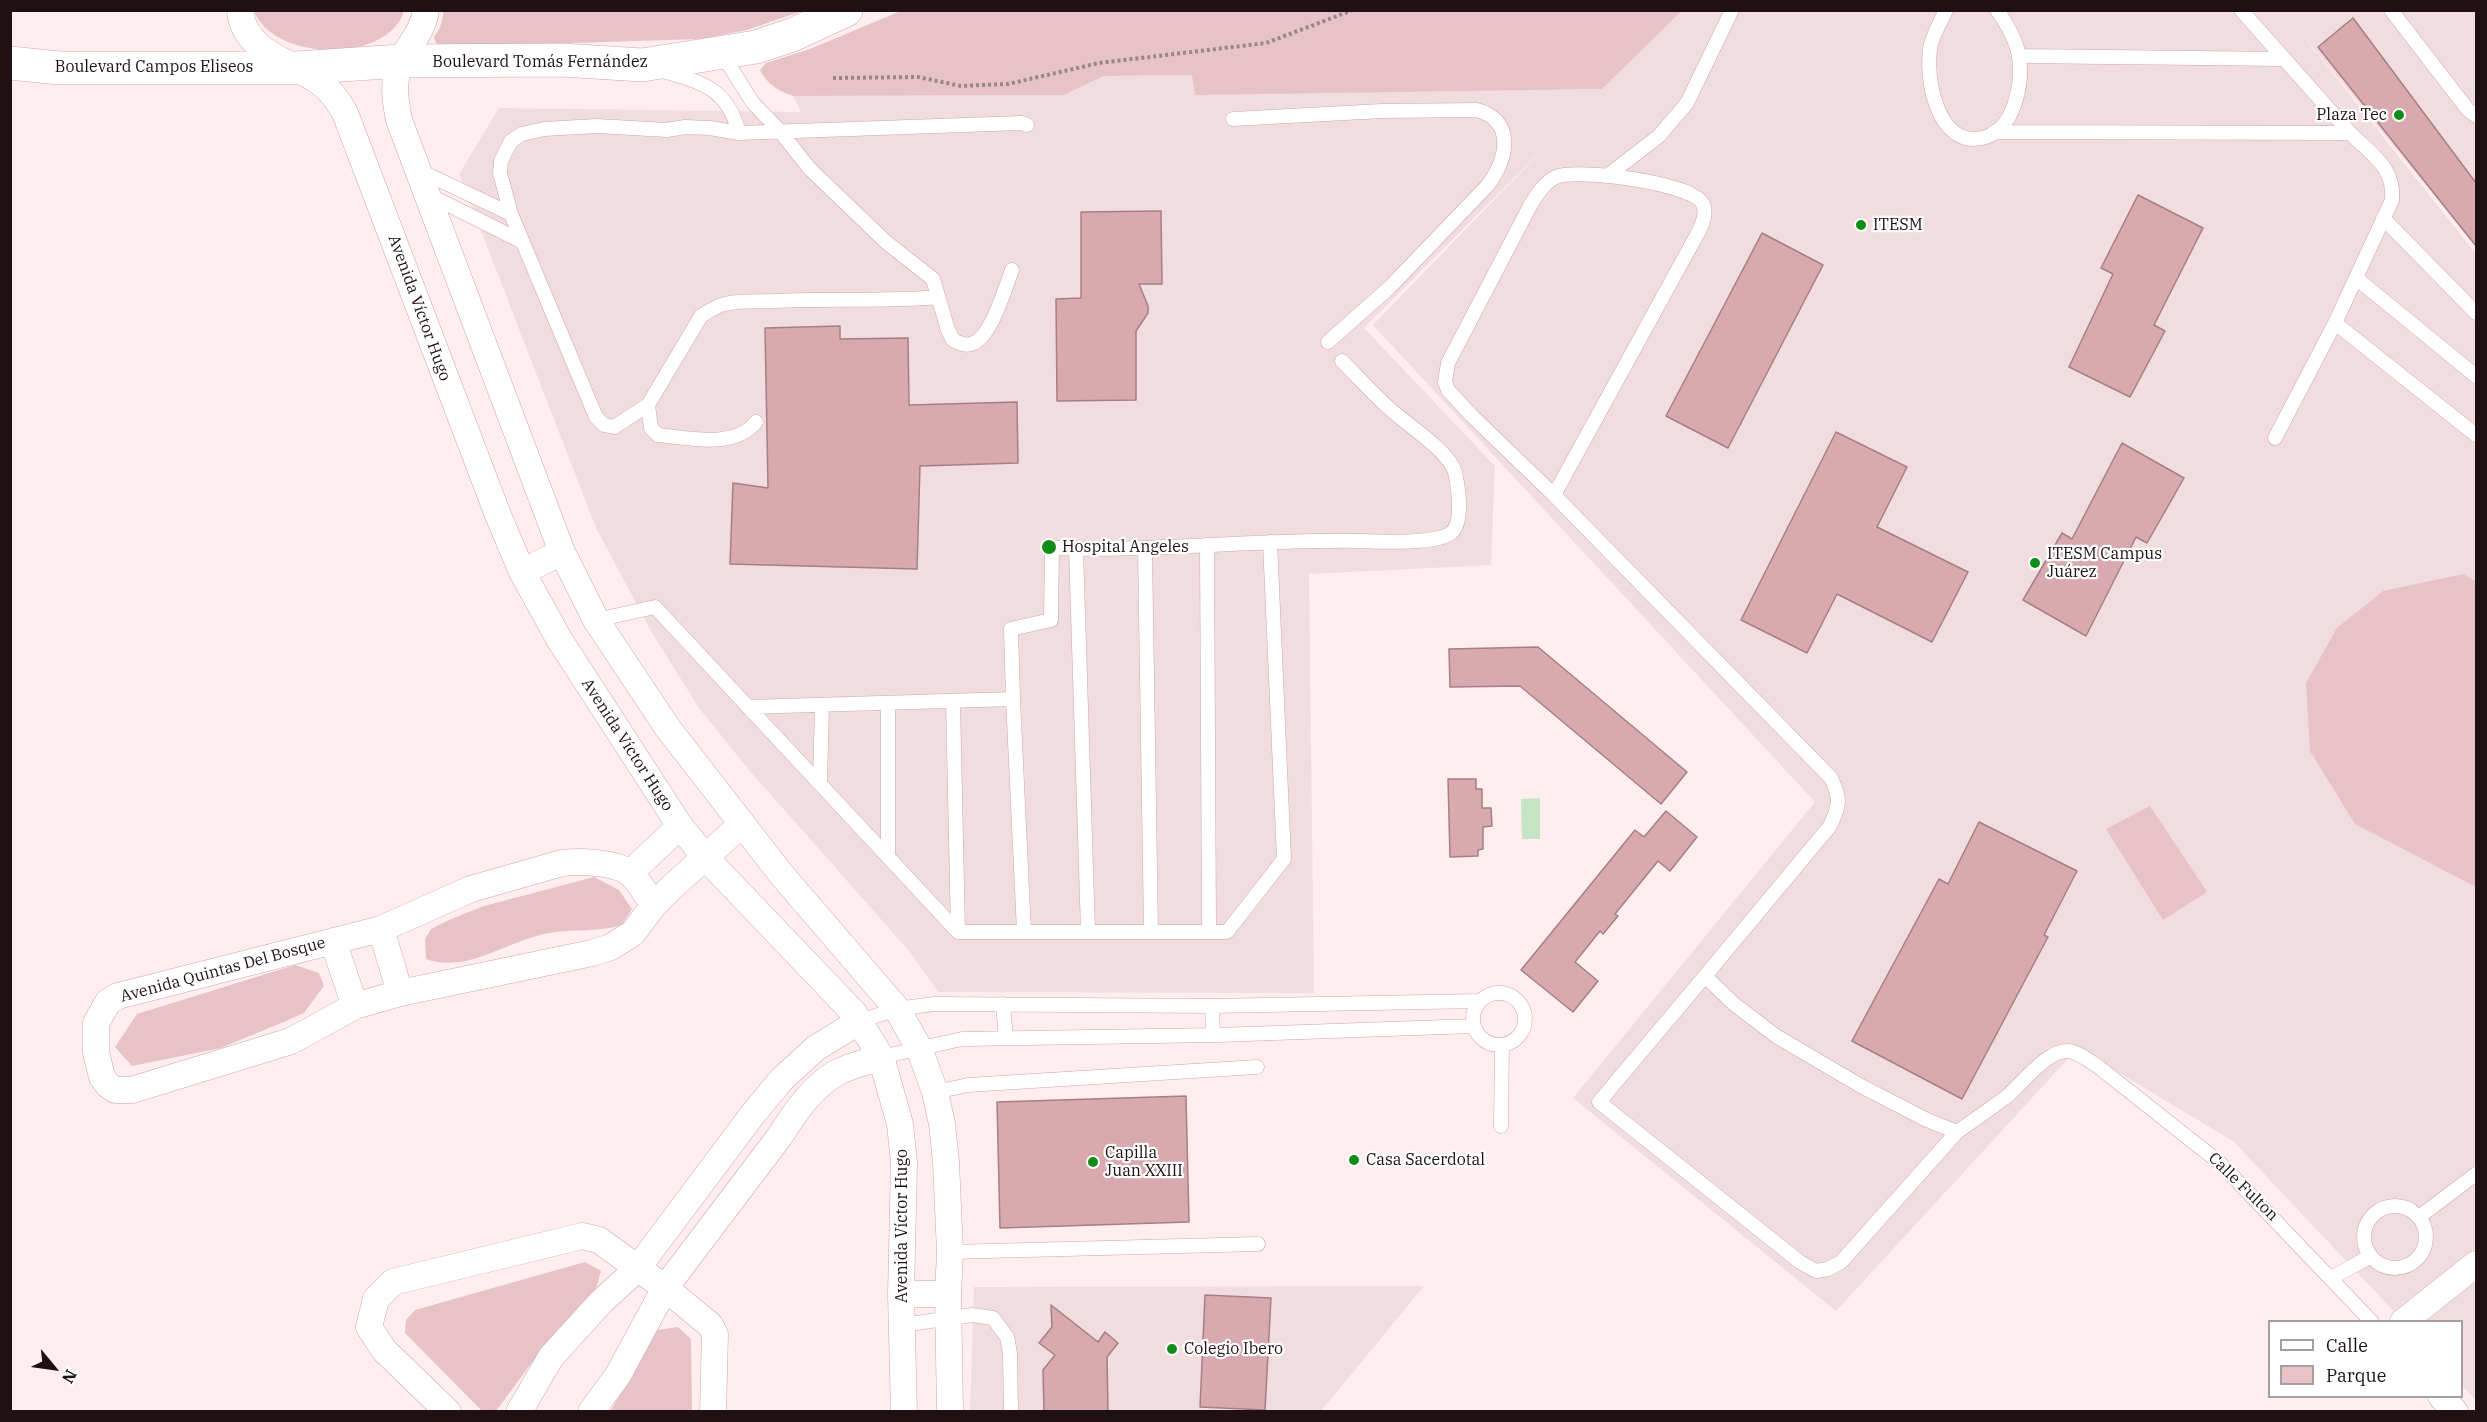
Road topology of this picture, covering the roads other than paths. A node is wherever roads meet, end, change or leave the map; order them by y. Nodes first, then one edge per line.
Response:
1 (240, 10) edge
2 (426, 10) edge
3 (846, 10) edge
4 (1732, 10) edge
5 (1946, 10) edge
6 (1997, 10) edge
7 (2241, 10) edge
8 (2391, 10) edge
9 (721, 53) junction
10 (2019, 56) junction
11 (2285, 59) junction
12 (401, 61) junction
13 (10, 63) edge
14 (642, 65) junction
15 (297, 68) junction
16 (2476, 116) edge
17 (1233, 119) dead end
18 (1027, 125) dead end
19 (779, 130) junction
20 (739, 132) junction
21 (1994, 132) junction
22 (2350, 133) junction
23 (1607, 176) junction
24 (421, 182) junction
25 (511, 214) junction
26 (2383, 218) junction
27 (523, 242) junction
28 (1012, 270) dead end
29 (2356, 278) junction
30 (938, 297) junction
31 (2476, 313) edge
32 (2335, 323) junction
33 (1328, 342) dead end
34 (1342, 361) dead end
35 (2476, 376) edge
36 (648, 405) junction
37 (756, 422) dead end
38 (2476, 435) edge
39 (2275, 438) dead end
40 (1554, 495) junction
41 (1270, 542) junction
42 (1207, 545) junction
43 (1076, 549) junction
44 (1145, 549) junction
45 (562, 552) junction
46 (522, 572) junction
47 (596, 620) junction
48 (1013, 699) junction
49 (953, 701) junction
50 (888, 703) junction
51 (822, 705) junction
52 (748, 707) junction
53 (820, 783) junction
54 (741, 825) junction
55 (680, 826) junction
56 (705, 856) junction
57 (888, 856) junction
58 (630, 873) junction
59 (654, 905) junction
60 (381, 929) junction
61 (958, 932) junction
62 (1024, 932) junction
63 (1088, 932) junction
64 (1151, 932) junction
65 (1209, 932) junction
66 (333, 941) junction
67 (1705, 976) junction
68 (400, 993) junction
69 (1480, 1001) junction
70 (1003, 1004) junction
71 (355, 1006) junction
72 (1212, 1006) junction
73 (897, 1009) junction
74 (860, 1021) junction
75 (1474, 1026) junction
76 (1213, 1035) junction
77 (1006, 1038) junction
78 (1502, 1045) junction
79 (919, 1048) junction
80 (880, 1057) junction
81 (1257, 1067) dead end
82 (935, 1092) junction
83 (753, 1114) junction
84 (1501, 1126) dead end
85 (1958, 1132) junction
86 (780, 1136) junction
87 (946, 1162) junction
88 (904, 1163) junction
89 (2476, 1174) edge
90 (2419, 1217) junction
91 (1258, 1244) dead end
92 (950, 1252) junction
93 (2371, 1256) junction
94 (2476, 1264) edge
95 (637, 1269) junction
96 (2331, 1278) junction
97 (665, 1288) junction
98 (901, 1294) junction
99 (949, 1305) junction
100 (2370, 1320) edge
101 (2406, 1320) edge
102 (903, 1325) junction
103 (2444, 1398) edge
104 (448, 1412) edge
105 (519, 1412) edge
106 (591, 1412) edge
107 (713, 1412) edge
108 (904, 1412) edge
109 (950, 1412) edge
110 (1011, 1412) edge
111 (2455, 1412) edge

1 - 15 street, Avenida Víctor Hugo
2 - 12 street
3 - 9 main road, Boulevard Tomás Fernández
4 - 23 lane
5 - 21 lane
6 - 10 lane
7 - 11 lane
8 - 16 lane
9 - 14 main road, Boulevard Tomás Fernández
9 - 19 lane
10 - 11 lane
10 - 21 lane
11 - 22 lane
12 - 14 main road, Boulevard Tomás Fernández
12 - 15 main road, Boulevard Tomás Fernández
12 - 24 street
13 - 15 main road, Boulevard Campos Eliseos
14 - 20 lane
15 - 46 street, Avenida Víctor Hugo
17 - 33 lane
18 - 19 lane
19 - 20 lane
19 - 30 lane
20 - 25 lane
21 - 22 lane
22 - 26 lane
23 - 40 lane
23 - 40 lane
24 - 25 lane
24 - 27 lane
24 - 45 street
25 - 27 lane
26 - 29 lane
26 - 31 lane
27 - 36 lane
28 - 30 lane
29 - 32 lane
29 - 35 lane
30 - 36 lane
32 - 38 lane
32 - 39 lane
34 - 41 lane
36 - 37 lane
40 - 67 lane
41 - 42 lane
41 - 65 lane
42 - 44 lane
42 - 65 lane
43 - 44 lane
43 - 48 lane
43 - 63 lane
44 - 64 lane
45 - 46 street
45 - 47 street
46 - 55 street, Avenida Víctor Hugo
47 - 52 lane
47 - 54 street
48 - 49 lane
48 - 62 lane
49 - 50 lane
49 - 61 lane
50 - 51 lane
50 - 57 lane
51 - 52 lane
51 - 53 lane
52 - 53 lane
53 - 57 lane
54 - 56 street, Avenida Quintas Del Bosque
54 - 73 street
55 - 56 street, Avenida Víctor Hugo
55 - 58 street
56 - 59 street, Avenida Quintas Del Bosque
56 - 74 street, Avenida Víctor Hugo
57 - 61 lane
58 - 59 street
58 - 60 street, Avenida Quintas Del Bosque
59 - 68 street, Avenida Quintas Del Bosque
60 - 66 street, Avenida Quintas Del Bosque
60 - 68 street
61 - 62 lane
62 - 63 lane
63 - 64 lane
64 - 65 lane
66 - 71 street, Avenida Quintas Del Bosque
66 - 71 street, Avenida Quintas Del Bosque
67 - 85 lane
67 - 85 lane, Calle Fulton
68 - 71 street, Avenida Quintas Del Bosque
69 - 72 lane
69 - 75 lane
69 - 78 lane
70 - 72 lane
70 - 73 lane
70 - 77 lane
72 - 76 lane
73 - 74 lane
73 - 79 street
74 - 80 street, Avenida Víctor Hugo
74 - 83 street
75 - 76 lane
75 - 78 lane
76 - 77 lane
77 - 79 lane
78 - 84 lane
79 - 80 lane
79 - 82 street
80 - 86 street
80 - 88 street, Avenida Víctor Hugo
81 - 82 lane
82 - 87 street
83 - 86 street
83 - 95 street
85 - 96 lane, Calle Fulton
86 - 97 street
87 - 88 street
87 - 92 street
88 - 98 street, Avenida Víctor Hugo
89 - 90 lane
90 - 93 lane
90 - 93 lane
91 - 92 lane
92 - 99 street
93 - 96 lane
94 - 101 street
95 - 97 street
95 - 104 street
95 - 105 street
96 - 100 lane, Calle Fulton
97 - 106 street
97 - 107 street
98 - 99 street
98 - 102 street, Avenida Víctor Hugo
99 - 102 lane
99 - 109 street
99 - 110 lane
102 - 108 street, Avenida Víctor Hugo
103 - 111 street

